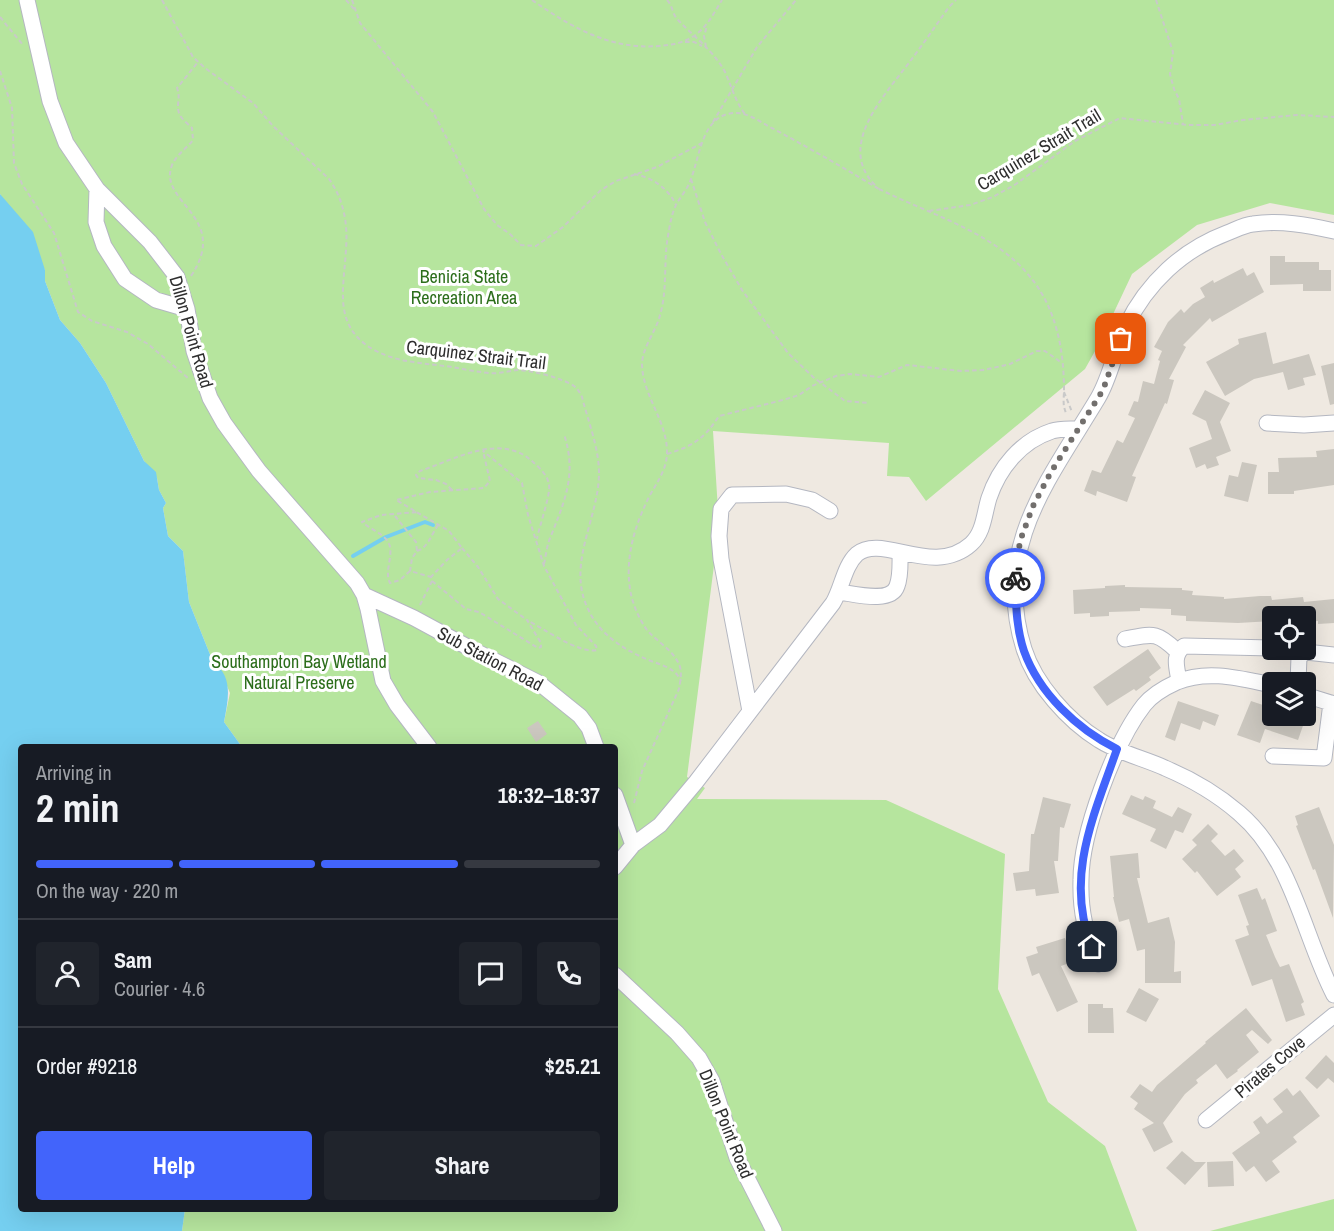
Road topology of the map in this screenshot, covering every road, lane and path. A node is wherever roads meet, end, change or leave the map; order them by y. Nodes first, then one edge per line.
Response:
1 (27, 0) edge
2 (162, 0) edge
3 (346, 0) edge
4 (352, 0) edge
5 (532, 0) edge
6 (667, 0) edge
7 (722, 0) edge
8 (796, 0) edge
9 (956, 0) edge
10 (1156, 0) edge
11 (356, 12) junction
12 (707, 25) junction
13 (695, 35) junction
14 (683, 42) junction
15 (707, 49) junction
16 (198, 62) junction
17 (0, 71) edge
18 (732, 89) junction
19 (746, 115) junction
20 (1334, 117) edge
21 (711, 125) junction
22 (1183, 125) junction
23 (702, 143) junction
24 (634, 174) junction
25 (691, 179) junction
26 (97, 189) junction
27 (879, 189) junction
28 (676, 205) junction
29 (927, 211) junction
30 (1334, 231) edge
31 (180, 286) junction
32 (187, 309) junction
33 (1062, 363) junction
34 (189, 379) dead end
35 (819, 382) junction
36 (1064, 392) junction
37 (869, 403) dead end
38 (1267, 423) dead end
39 (1334, 423) edge
40 (1079, 429) junction
41 (564, 434) dead end
42 (483, 451) junction
43 (667, 454) junction
44 (452, 490) junction
45 (830, 511) dead end
46 (418, 512) junction
47 (394, 515) junction
48 (439, 524) junction
49 (536, 542) junction
50 (462, 548) junction
51 (417, 551) junction
52 (900, 552) junction
53 (544, 566) junction
54 (410, 571) junction
55 (432, 579) junction
56 (839, 592) junction
57 (364, 595) junction
58 (414, 618) junction
59 (527, 620) junction
60 (1125, 639) dead end
61 (1262, 648) edge
62 (1177, 651) junction
63 (1316, 653) edge
64 (1334, 655) edge
65 (681, 681) junction
66 (1179, 681) junction
67 (1262, 683) edge
68 (1316, 698) edge
69 (1332, 703) edge
70 (750, 711) junction
71 (427, 744) edge
72 (595, 744) edge
73 (1117, 749) junction
74 (1273, 756) dead end
75 (618, 803) edge
76 (633, 805) dead end
77 (633, 845) junction
78 (618, 863) edge
79 (1098, 964) dead end
80 (618, 978) edge
81 (1334, 995) edge
82 (1334, 1014) edge
83 (1206, 1120) dead end
84 (774, 1231) edge

1 - 26 street, Dillon Point Road
2 - 16 path, Carquinez Strait Trail
3 - 11 path
4 - 11 path
5 - 14 path
6 - 13 path
7 - 12 path
8 - 18 path
9 - 27 path
10 - 22 path
11 - 24 path
12 - 13 path
12 - 15 path
13 - 14 path
13 - 15 path
14 - 15 path
15 - 18 path
16 - 31 path
16 - 65 path, Carquinez Strait Trail
17 - 34 path
18 - 19 path
18 - 21 path
19 - 21 path
19 - 27 path
20 - 22 path, Carquinez Strait Trail
21 - 23 path
22 - 29 path, Carquinez Strait Trail
23 - 24 path
23 - 25 path
24 - 28 path
25 - 28 path
25 - 35 path
26 - 31 street, Dillon Point Road
26 - 32 street
27 - 29 path
28 - 43 path
29 - 33 path
30 - 40 street
31 - 32 street, Dillon Point Road
32 - 57 street, Dillon Point Road
33 - 35 path
33 - 36 path
35 - 37 path
35 - 43 path
36 - 40 path
36 - 40 path
38 - 39 street
40 - 52 street
40 - 73 street
41 - 53 path
42 - 44 path
42 - 44 path
42 - 49 path
42 - 49 path
43 - 65 path
44 - 46 path
45 - 70 street
46 - 47 path
46 - 48 path
47 - 51 path
47 - 54 path
48 - 50 path
48 - 51 path
49 - 53 path
50 - 55 path
50 - 59 path
51 - 54 path
52 - 56 street
52 - 56 street
53 - 59 path
54 - 55 path
55 - 58 path
55 - 59 path
56 - 70 street
57 - 58 street, Sub Station Road
57 - 71 street, Dillon Point Road
58 - 72 street, Sub Station Road
60 - 62 street
61 - 62 street
62 - 66 street
63 - 64 street
65 - 76 path
66 - 67 street
66 - 73 street
68 - 69 street
69 - 74 street
70 - 77 street
73 - 79 street
73 - 81 street
75 - 77 street
77 - 78 street
80 - 84 street, Dillon Point Road
82 - 83 street, Pirates Cove

